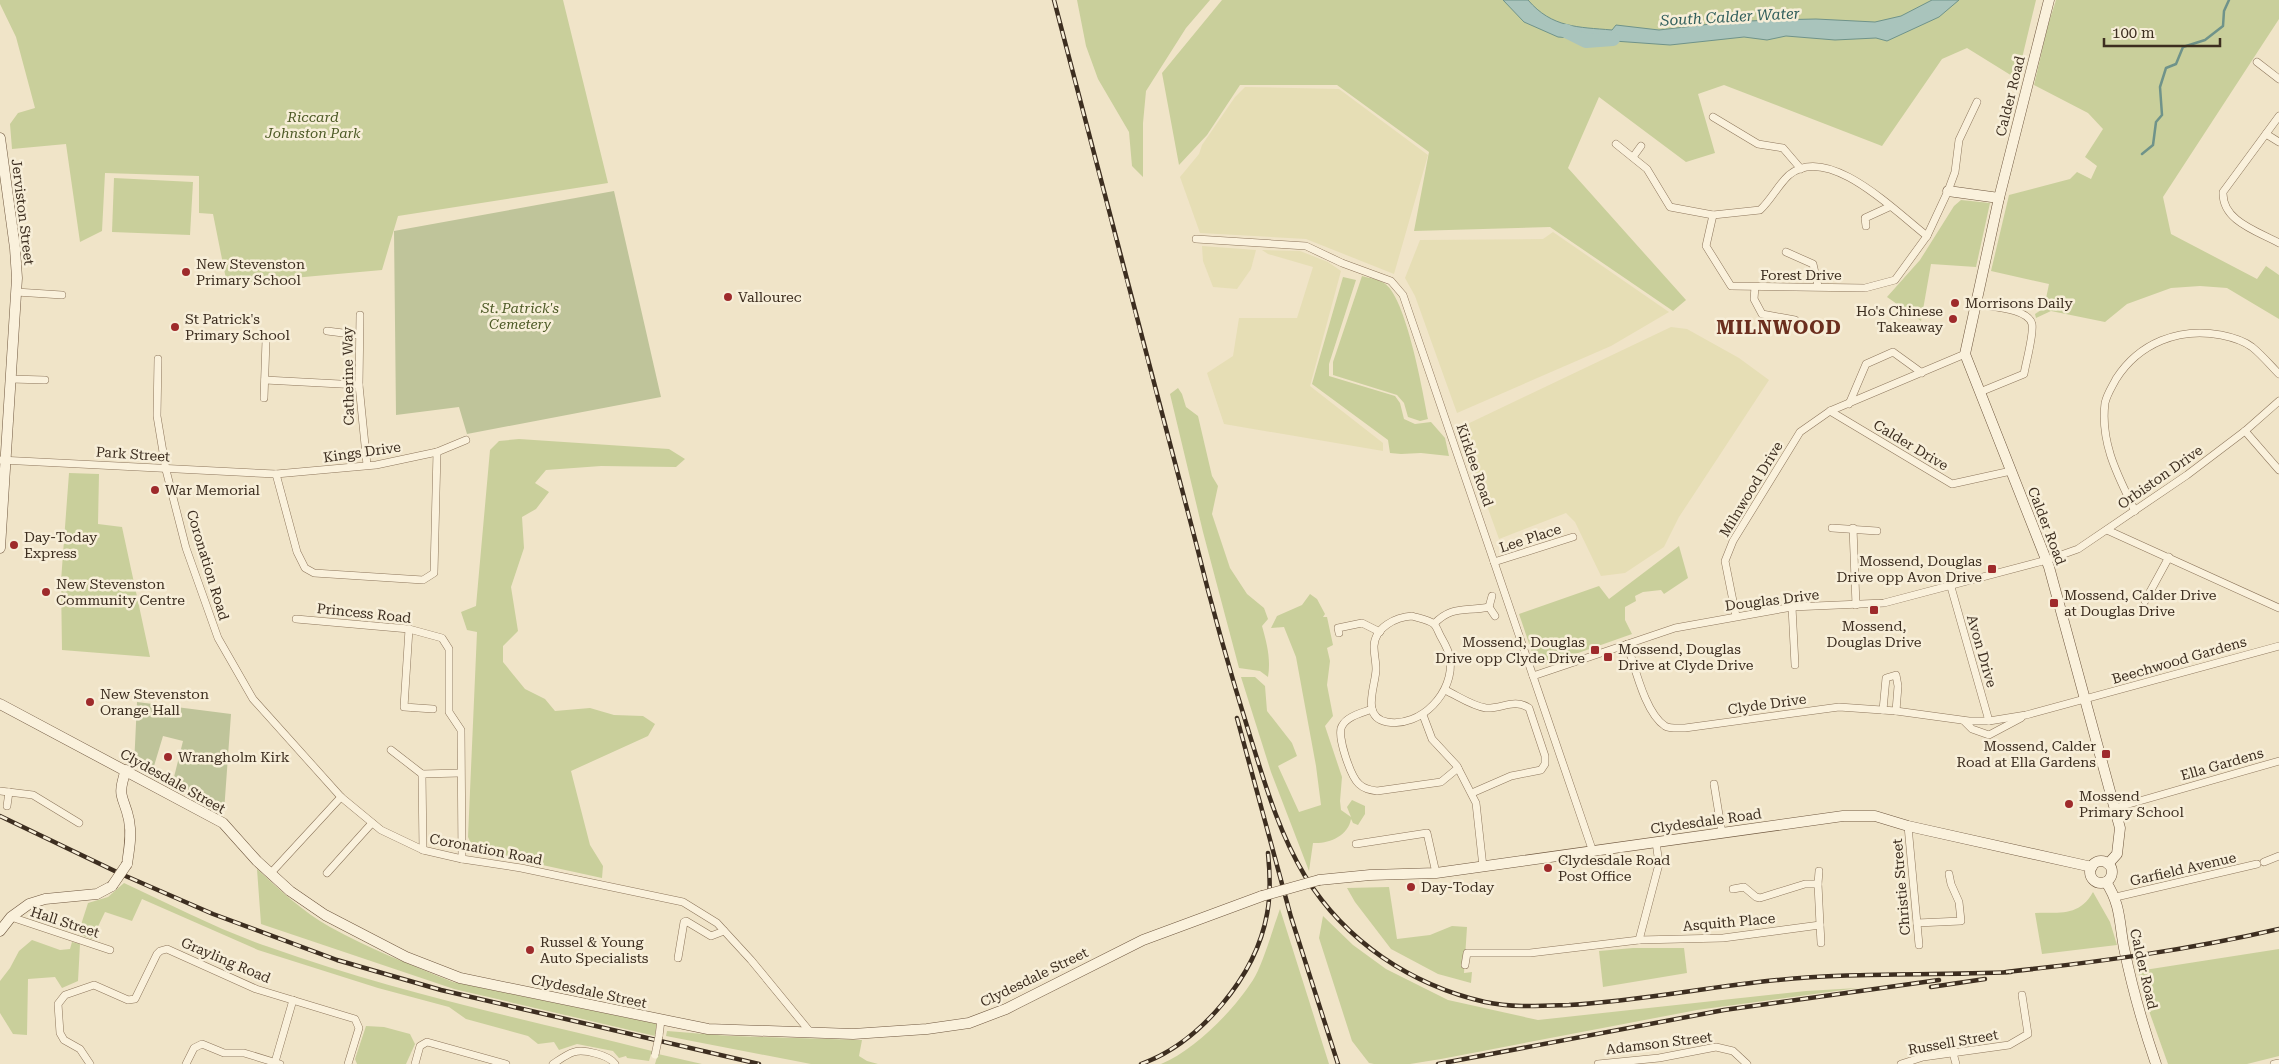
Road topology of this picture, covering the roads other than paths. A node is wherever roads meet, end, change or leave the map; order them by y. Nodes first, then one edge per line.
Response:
1 (2049, 0) edge
2 (2257, 62) dead end
3 (2279, 79) edge
4 (1977, 102) dead end
5 (2279, 116) edge
6 (1713, 117) dead end
7 (2266, 134) junction
8 (0, 138) edge
9 (2279, 142) edge
10 (1616, 144) dead end
11 (1641, 146) dead end
12 (1633, 157) junction
13 (1801, 169) junction
14 (1948, 191) junction
15 (1999, 198) junction
16 (1889, 207) junction
17 (1713, 215) junction
18 (1855, 218) dead end
19 (1865, 218) junction
20 (1866, 226) dead end
21 (1926, 236) junction
22 (1196, 239) dead end
23 (2279, 243) edge
24 (1786, 252) dead end
25 (1818, 286) junction
26 (1755, 287) junction
27 (16, 292) junction
28 (62, 295) dead end
29 (1976, 304) junction
30 (360, 315) dead end
31 (1795, 320) dead end
32 (327, 331) dead end
33 (359, 335) junction
34 (266, 340) dead end
35 (1965, 354) junction
36 (158, 359) dead end
37 (1922, 373) junction
38 (2279, 374) edge
39 (11, 379) junction
40 (45, 380) dead end
41 (265, 380) junction
42 (359, 386) junction
43 (1980, 392) junction
44 (264, 398) dead end
45 (2279, 401) edge
46 (1849, 404) junction
47 (1830, 411) junction
48 (2245, 432) junction
49 (466, 440) dead end
50 (437, 452) junction
51 (3, 460) edge
52 (367, 466) junction
53 (166, 470) junction
54 (2279, 470) edge
55 (2011, 471) junction
56 (259, 473) joint
57 (276, 474) junction
58 (2135, 510) junction
59 (1832, 528) dead end
60 (1854, 528) junction
61 (2107, 530) junction
62 (1877, 531) dead end
63 (1573, 537) dead end
64 (0, 548) edge
65 (2169, 557) junction
66 (2047, 560) junction
67 (1494, 562) junction
68 (1951, 587) junction
69 (1492, 596) dead end
70 (2145, 601) dead end
71 (1856, 605) junction
72 (1489, 607) junction
73 (1792, 607) junction
74 (2279, 608) edge
75 (1495, 616) dead end
76 (1736, 616) junction
77 (296, 619) dead end
78 (1434, 624) junction
79 (408, 629) junction
80 (1380, 632) junction
81 (1339, 633) dead end
82 (1627, 644) junction
83 (2279, 646) edge
84 (1795, 665) dead end
85 (1533, 676) junction
86 (1445, 690) junction
87 (2086, 699) junction
88 (0, 704) edge
89 (433, 708) dead end
90 (1372, 709) junction
91 (1883, 710) junction
92 (1896, 711) junction
93 (1423, 715) junction
94 (2026, 716) junction
95 (1963, 720) junction
96 (1990, 721) junction
97 (391, 750) dead end
98 (2279, 761) edge
99 (1458, 768) junction
100 (126, 770) junction
101 (460, 773) junction
102 (422, 774) junction
103 (1714, 784) dead end
104 (0, 791) edge
105 (9, 792) junction
106 (1472, 793) junction
107 (341, 797) junction
108 (8, 806) dead end
109 (2115, 808) junction
110 (372, 822) junction
111 (79, 823) dead end
112 (1908, 826) junction
113 (1722, 833) junction
114 (1656, 842) junction
115 (1356, 844) dead end
116 (422, 850) junction
117 (1593, 852) junction
118 (2279, 856) edge
119 (462, 859) junction
120 (2108, 864) junction
121 (1483, 866) junction
122 (2092, 868) junction
123 (1819, 872) dead end
124 (327, 873) dead end
125 (1436, 873) junction
126 (270, 874) junction
127 (1949, 874) dead end
128 (2106, 882) junction
129 (1818, 884) junction
130 (1733, 889) dead end
131 (1262, 896) joint
132 (2116, 897) junction
133 (11, 917) junction
134 (1918, 923) junction
135 (1820, 925) junction
136 (0, 931) edge
137 (724, 931) junction
138 (1639, 940) junction
139 (1821, 943) dead end
140 (1920, 945) dead end
141 (110, 950) dead end
142 (678, 958) dead end
143 (1465, 965) dead end
144 (2022, 995) dead end
145 (293, 1000) junction
146 (661, 1020) junction
147 (811, 1034) junction
148 (1953, 1053) junction
149 (655, 1055) dead end
150 (1659, 1061) edge
151 (278, 1063) edge
152 (2279, 1063) edge
153 (90, 1064) edge
154 (186, 1064) edge
155 (348, 1064) edge
156 (415, 1064) edge
157 (506, 1064) edge
158 (553, 1064) edge
159 (614, 1064) edge
160 (1598, 1064) edge
161 (1747, 1064) edge
162 (1901, 1064) edge
163 (1956, 1064) edge
164 (2156, 1064) edge
165 (2274, 1064) edge

1 - 15 main road, Calder Road
2 - 3 street
4 - 14 street, Forest Drive
5 - 7 street
6 - 13 street
7 - 9 street
7 - 23 street
8 - 27 main road, Jerviston Street
10 - 12 street
11 - 12 street
12 - 17 street
13 - 16 street
13 - 17 street
14 - 15 main road
14 - 21 street, Forest Drive
15 - 29 main road, Calder Road
16 - 19 street
16 - 21 street
17 - 26 street, Forest Drive
18 - 19 street
19 - 20 street
21 - 25 street, Forest Drive
22 - 67 street, Kirklee Road
24 - 25 street
25 - 26 street, Forest Drive
26 - 31 street
27 - 28 street
27 - 39 main road, Jerviston Street
29 - 35 main road, Calder Road
29 - 43 street
30 - 33 street, Catherine Way
32 - 33 street
33 - 42 street, Catherine Way
34 - 41 street
35 - 37 street, Milnwood Drive
35 - 43 main road, Calder Road
36 - 53 street, Coronation Road
37 - 46 street, Milnwood Drive
37 - 46 street
38 - 58 street
39 - 40 street
39 - 51 main road, Jerviston Street
41 - 42 street
41 - 44 street
42 - 52 street, Catherine Way
43 - 55 main road, Calder Road
45 - 48 street, Orbiston Drive
46 - 47 street, Milnwood Drive
47 - 55 street, Calder Drive
47 - 76 street, Milnwood Drive
48 - 54 street
48 - 58 street, Orbiston Drive
49 - 50 street, Kings Drive
50 - 52 street, Kings Drive
50 - 57 street
51 - 53 street, Park Street
51 - 64 main road, Jerviston Street
52 - 57 street, Kings Drive
53 - 56 street, Park Street
53 - 107 street, Coronation Road
55 - 66 main road, Calder Road
56 - 57 street, Kings Drive
58 - 61 street, Orbiston Drive
59 - 60 street
60 - 62 street
60 - 71 street
61 - 65 street
61 - 66 street, Orbiston Drive
63 - 67 street, Lee Place
65 - 70 street
65 - 74 street
66 - 68 street, Douglas Drive
66 - 87 main road, Calder Road
67 - 85 street, Kirklee Road
68 - 71 street, Douglas Drive
68 - 96 street, Avon Drive
69 - 72 street
71 - 73 street, Douglas Drive
72 - 75 street
72 - 78 street
73 - 76 street, Douglas Drive
73 - 84 street
76 - 82 street, Douglas Drive
77 - 79 street, Princess Road
78 - 80 street
78 - 86 street
79 - 89 street
79 - 101 street, Princess Road
80 - 81 street
80 - 90 street
82 - 85 street, Douglas Drive
82 - 91 street, Clyde Drive
83 - 87 street, Beechwood Gardens
85 - 117 street, Kirklee Road
86 - 93 street
86 - 106 street
87 - 94 street, Clyde Drive
87 - 109 main road, Calder Road
88 - 100 main road, Clydesdale Street
90 - 93 street
90 - 99 street
91 - 92 street, Clyde Drive
91 - 92 street
92 - 95 street, Clyde Drive
93 - 99 street
94 - 95 street, Clyde Drive
94 - 96 street, Clyde Drive
95 - 96 street, Clyde Drive
97 - 102 street
98 - 109 street, Ella Gardens
99 - 106 street
100 - 126 main road, Clydesdale Street
100 - 133 main road, bridge
101 - 102 street
101 - 119 street, Princess Road
102 - 116 street
103 - 113 street
104 - 105 street
105 - 108 street
105 - 111 street
106 - 121 street
107 - 110 street, Coronation Road
107 - 126 street
109 - 120 main road, Calder Road
110 - 116 street, Coronation Road
110 - 124 street
112 - 113 main road, Clydesdale Road
112 - 122 main road, Clydesdale Road
112 - 134 street, Christie Street
113 - 114 main road, Clydesdale Road
114 - 117 main road, Clydesdale Road
114 - 138 street
115 - 125 street
116 - 119 street, Coronation Road
117 - 121 main road, Clydesdale Road
118 - 132 street, Garfield Avenue
119 - 137 street, Coronation Road
120 - 122 main road, Clydesdale Road
120 - 128 main road
121 - 125 main road, Clydesdale Road
122 - 128 main road
123 - 129 street
125 - 131 main road, Clydesdale Road, bridge
126 - 146 main road, Clydesdale Street
127 - 134 street
128 - 132 main road, Calder Road
129 - 130 street, Asquith Place
129 - 135 street
131 - 147 main road, Clydesdale Street
132 - 164 main road, Calder Road
133 - 136 main road
133 - 141 street, Hall Street
134 - 140 street, Christie Street
135 - 138 street, Asquith Place
135 - 139 street
137 - 142 street
137 - 147 street, Coronation Road
138 - 143 street, Asquith Place
144 - 148 street, Russell Street
145 - 151 street
145 - 153 street, Grayling Road
145 - 155 street, Grayling Road
146 - 147 main road, Clydesdale Street
146 - 149 street, bridge
148 - 162 street, Russell Street
148 - 163 street
150 - 160 street, Adamson Street
150 - 161 street, Adamson Street
151 - 154 street
152 - 165 street
156 - 157 street
158 - 159 street

